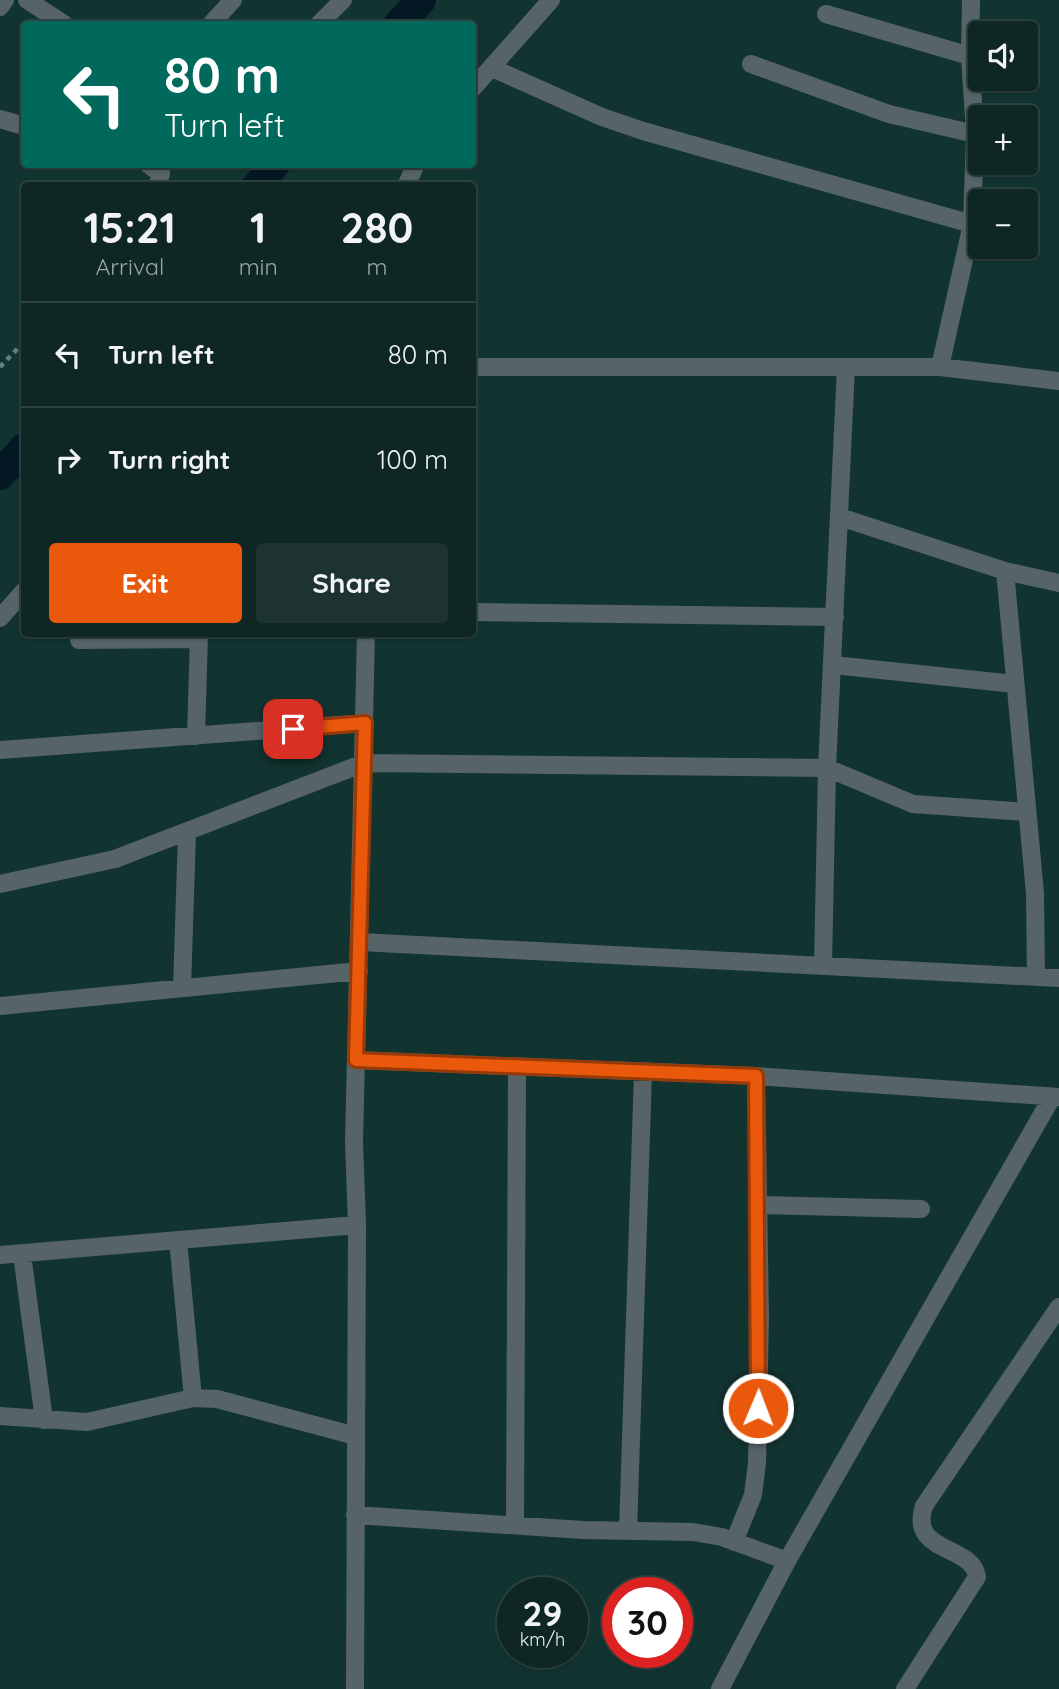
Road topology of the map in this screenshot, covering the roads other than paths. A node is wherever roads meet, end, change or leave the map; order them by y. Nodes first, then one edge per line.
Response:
1 (5, 0) edge
2 (27, 0) edge
3 (233, 0) edge
4 (343, 0) edge
5 (551, 0) edge
6 (971, 0) edge
7 (0, 7) edge
8 (826, 14) dead end
9 (59, 21) edge
10 (214, 21) edge
11 (322, 21) edge
12 (971, 21) edge
13 (968, 55) edge
14 (751, 64) dead end
15 (492, 68) junction
16 (476, 85) edge
17 (0, 118) edge
18 (21, 125) edge
19 (968, 132) edge
20 (153, 168) edge
21 (158, 182) edge
22 (968, 223) edge
23 (968, 242) edge
24 (846, 367) junction
25 (940, 367) junction
26 (476, 368) edge
27 (1059, 381) edge
28 (840, 517) junction
29 (1005, 571) junction
30 (1059, 583) edge
31 (21, 594) edge
32 (476, 612) edge
33 (835, 617) junction
34 (0, 618) edge
35 (169, 637) edge
36 (199, 637) edge
37 (366, 637) edge
38 (79, 640) dead end
39 (833, 666) junction
40 (1015, 684) junction
41 (365, 723) junction
42 (196, 736) junction
43 (0, 750) edge
44 (365, 763) junction
45 (827, 768) junction
46 (1027, 811) junction
47 (187, 833) junction
48 (0, 884) edge
49 (360, 943) junction
50 (823, 965) junction
51 (359, 971) junction
52 (1037, 976) junction
53 (1059, 978) edge
54 (182, 988) junction
55 (0, 1006) edge
56 (356, 1060) junction
57 (517, 1068) junction
58 (643, 1072) junction
59 (756, 1076) junction
60 (1056, 1097) edge
61 (758, 1205) junction
62 (921, 1209) dead end
63 (357, 1225) junction
64 (178, 1240) junction
65 (22, 1254) junction
66 (0, 1255) edge
67 (1059, 1307) edge
68 (193, 1398) junction
69 (0, 1416) edge
70 (44, 1420) junction
71 (356, 1436) junction
72 (355, 1515) junction
73 (515, 1525) junction
74 (628, 1531) junction
75 (734, 1542) junction
76 (787, 1561) junction
77 (355, 1689) edge
78 (720, 1689) edge
79 (905, 1689) edge

1 - 7 street
2 - 9 street
3 - 10 street
4 - 11 street
5 - 15 street
6 - 12 street
8 - 13 street
14 - 19 street
15 - 16 street
15 - 22 street
17 - 18 street
20 - 21 street
23 - 25 street
24 - 25 street
24 - 26 street
24 - 28 street
25 - 27 street
28 - 29 street
28 - 33 street
29 - 30 street
29 - 40 street
31 - 34 street
32 - 33 street
33 - 39 street
35 - 38 street
36 - 42 street
37 - 41 street
39 - 40 street
39 - 45 street
40 - 46 street
41 - 42 street
41 - 44 street
42 - 43 street
44 - 45 street
44 - 47 street
44 - 49 street
45 - 46 street
45 - 50 street
46 - 52 street
47 - 48 street
47 - 54 street
49 - 50 street
49 - 51 street
50 - 52 street
51 - 54 street
51 - 56 street
52 - 53 street
54 - 55 street
56 - 57 street
56 - 63 street
57 - 58 street
57 - 73 street
58 - 59 street
58 - 74 street
59 - 60 street
59 - 61 street
60 - 76 street
61 - 62 street
61 - 75 street
63 - 64 street
63 - 71 street
64 - 65 street
64 - 68 street
65 - 66 street
65 - 70 street
67 - 79 street
68 - 70 street
68 - 71 street
69 - 70 street
71 - 72 street
72 - 73 street
72 - 77 street
73 - 74 street
74 - 75 street
75 - 76 street
76 - 78 street

